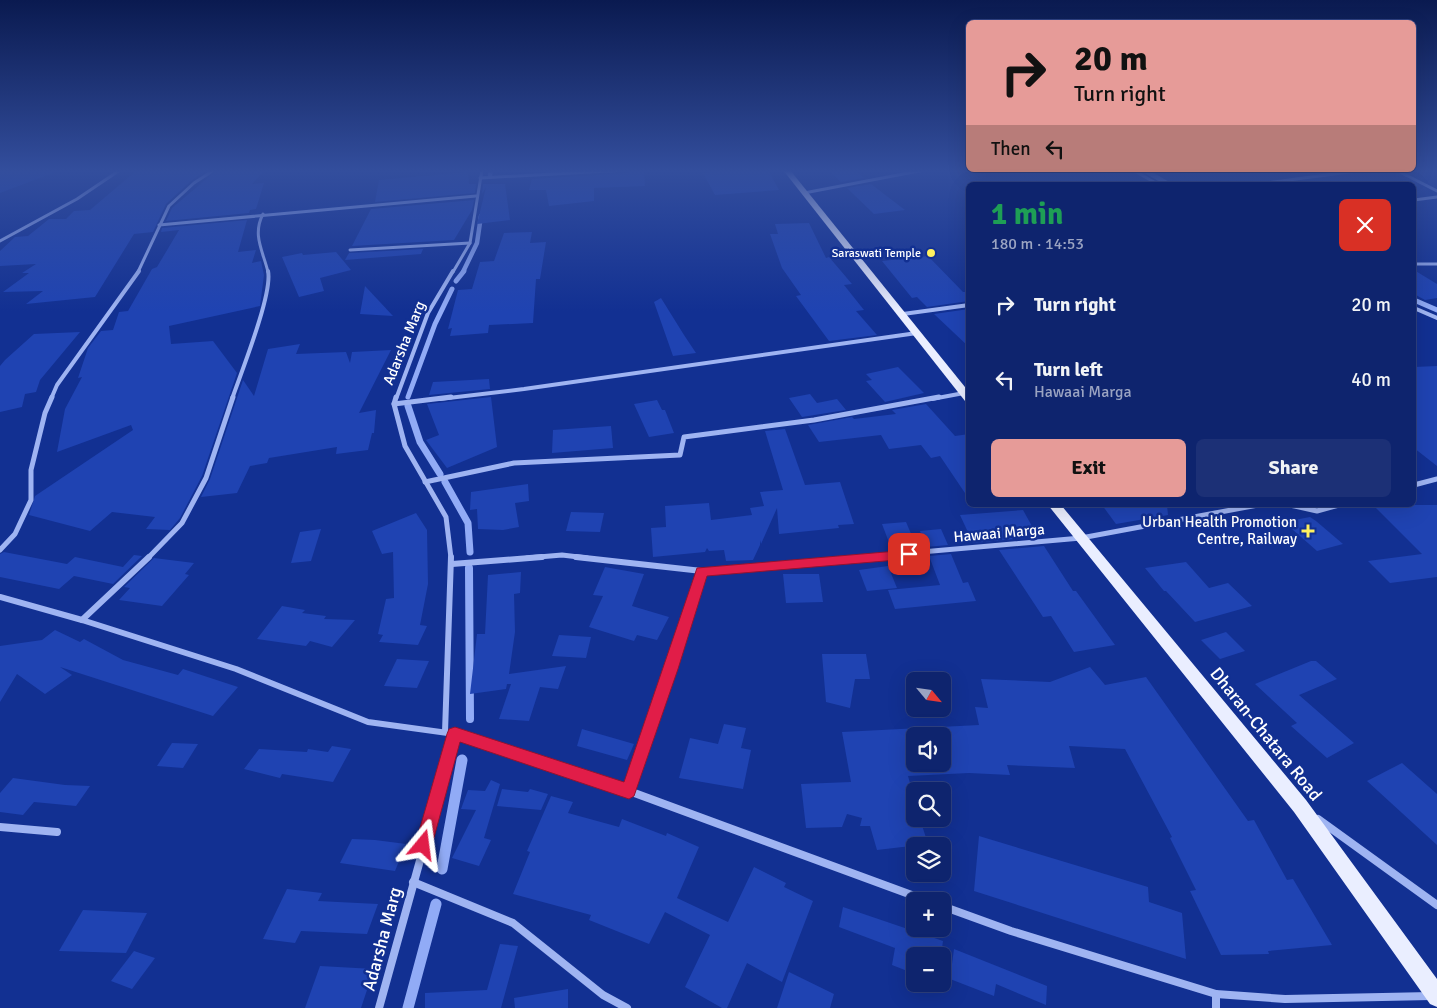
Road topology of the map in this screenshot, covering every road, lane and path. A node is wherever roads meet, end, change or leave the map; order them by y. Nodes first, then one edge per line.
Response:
1 (44, 217) edge
2 (163, 217) edge
3 (234, 217) edge
4 (260, 217) edge
5 (473, 217) edge
6 (823, 217) edge
7 (159, 225) junction
8 (0, 241) edge
9 (470, 243) junction
10 (350, 250) dead end
11 (1416, 264) edge
12 (1437, 264) edge
13 (966, 305) edge
14 (1416, 309) edge
15 (903, 314) junction
16 (1437, 318) edge
17 (917, 333) junction
18 (966, 395) edge
19 (966, 398) edge
20 (394, 404) junction
21 (1437, 478) edge
22 (425, 482) junction
23 (1416, 484) edge
24 (1056, 507) edge
25 (1247, 507) edge
26 (1299, 507) edge
27 (1332, 507) edge
28 (1081, 538) junction
29 (0, 550) edge
30 (452, 564) junction
31 (702, 571) junction
32 (0, 597) edge
33 (82, 620) junction
34 (445, 732) junction
35 (455, 734) junction
36 (629, 791) junction
37 (1300, 806) junction
38 (0, 826) edge
39 (57, 832) dead end
40 (413, 882) junction
41 (906, 893) edge
42 (1437, 905) edge
43 (951, 909) edge
44 (1216, 994) junction
45 (1437, 996) edge
46 (379, 1008) edge
47 (627, 1008) edge
48 (1216, 1008) edge

1 - 8 street
2 - 7 street
3 - 7 street
4 - 33 street
5 - 9 street, Adarsha Marg
6 - 15 main road
7 - 29 street
9 - 10 street
9 - 20 street, Adarsha Marg
11 - 12 street
13 - 15 street
14 - 16 street
15 - 17 main road
17 - 18 main road
17 - 20 street
19 - 22 street
20 - 22 street, Adarsha Marg
21 - 23 street
22 - 30 street, Adarsha Marg
24 - 28 main road, Dharan-Chatara Road
25 - 28 street, Hawaai Marga
26 - 27 street
28 - 31 street, Hawaai Marga
28 - 37 main road, Dharan-Chatara Road
30 - 31 street, Hawaai Marga
30 - 34 street, Adarsha Marg
31 - 36 street
32 - 33 street
33 - 34 street
34 - 35 street
35 - 36 street
35 - 40 street, Adarsha Marg
36 - 41 street
37 - 42 street
37 - 45 main road, Dharan-Chatara Road
38 - 39 street
40 - 46 street, Adarsha Marg
40 - 47 street
43 - 44 street
44 - 45 street
44 - 48 street

